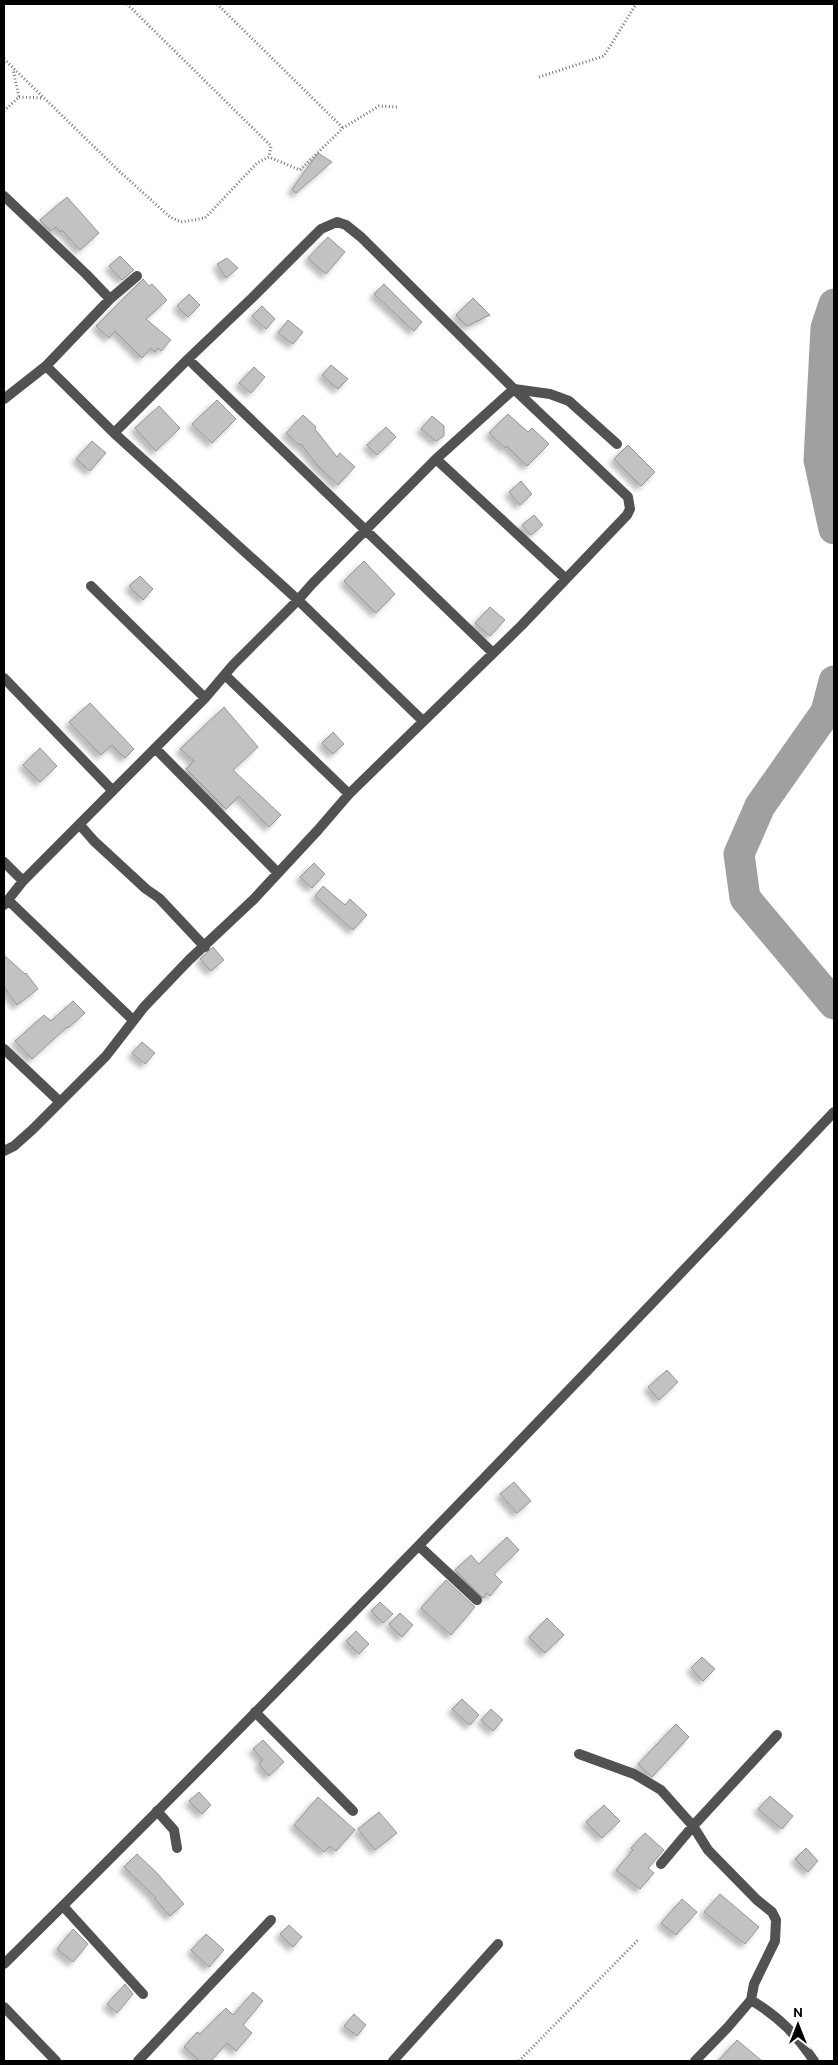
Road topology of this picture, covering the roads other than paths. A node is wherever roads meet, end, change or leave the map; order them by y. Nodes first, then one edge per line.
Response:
1 (4, 196) edge
2 (137, 276) dead end
3 (110, 299) junction
4 (188, 359) junction
5 (46, 366) junction
6 (514, 389) junction
7 (4, 399) edge
8 (114, 433) junction
9 (618, 444) dead end
10 (436, 459) junction
11 (366, 532) junction
12 (566, 579) junction
13 (91, 586) dead end
14 (298, 600) junction
15 (493, 653) junction
16 (225, 675) junction
17 (4, 678) edge
18 (205, 698) junction
19 (423, 721) junction
20 (156, 748) junction
21 (112, 790) junction
22 (349, 794) junction
23 (80, 825) junction
24 (4, 862) edge
25 (278, 873) junction
26 (23, 881) junction
27 (6, 902) edge
28 (205, 947) junction
29 (133, 1020) junction
30 (4, 1049) edge
31 (59, 1101) junction
32 (834, 1112) edge
33 (4, 1151) edge
34 (419, 1546) junction
35 (477, 1600) dead end
36 (255, 1712) junction
37 (777, 1735) dead end
38 (579, 1754) dead end
39 (157, 1811) junction
40 (354, 1811) dead end
41 (693, 1826) junction
42 (177, 1848) dead end
43 (661, 1864) dead end
44 (62, 1906) junction
45 (271, 1920) dead end
46 (498, 1944) dead end
47 (4, 1964) edge
48 (144, 1994) dead end
49 (751, 2000) junction
50 (4, 2007) edge
51 (56, 2061) edge
52 (138, 2061) edge
53 (393, 2061) edge
54 (694, 2061) edge
55 (814, 2061) edge

1 - 3 street
2 - 3 street
3 - 5 street
4 - 6 street
4 - 8 street
4 - 11 street
5 - 7 street
5 - 8 street
6 - 9 street
6 - 10 street
6 - 12 street
8 - 14 street
10 - 11 street
10 - 12 street
11 - 14 street
11 - 15 street
12 - 15 street
13 - 18 street
14 - 16 street
14 - 19 street
15 - 19 street
16 - 18 street
16 - 22 street
17 - 21 street
18 - 20 street
19 - 22 street
20 - 21 street
20 - 25 street
21 - 23 street
22 - 25 street
23 - 26 street
23 - 28 street
24 - 26 street
25 - 28 street
26 - 27 street
27 - 29 street
28 - 29 street
29 - 31 street
30 - 31 street
31 - 33 street
32 - 34 street
34 - 35 street
34 - 36 street
36 - 39 street
36 - 40 street
37 - 41 street
38 - 41 street
39 - 42 street
39 - 44 street
41 - 43 street
41 - 49 street
44 - 47 street
44 - 48 street
45 - 52 street
46 - 53 street
49 - 54 street
49 - 55 street
50 - 51 street

